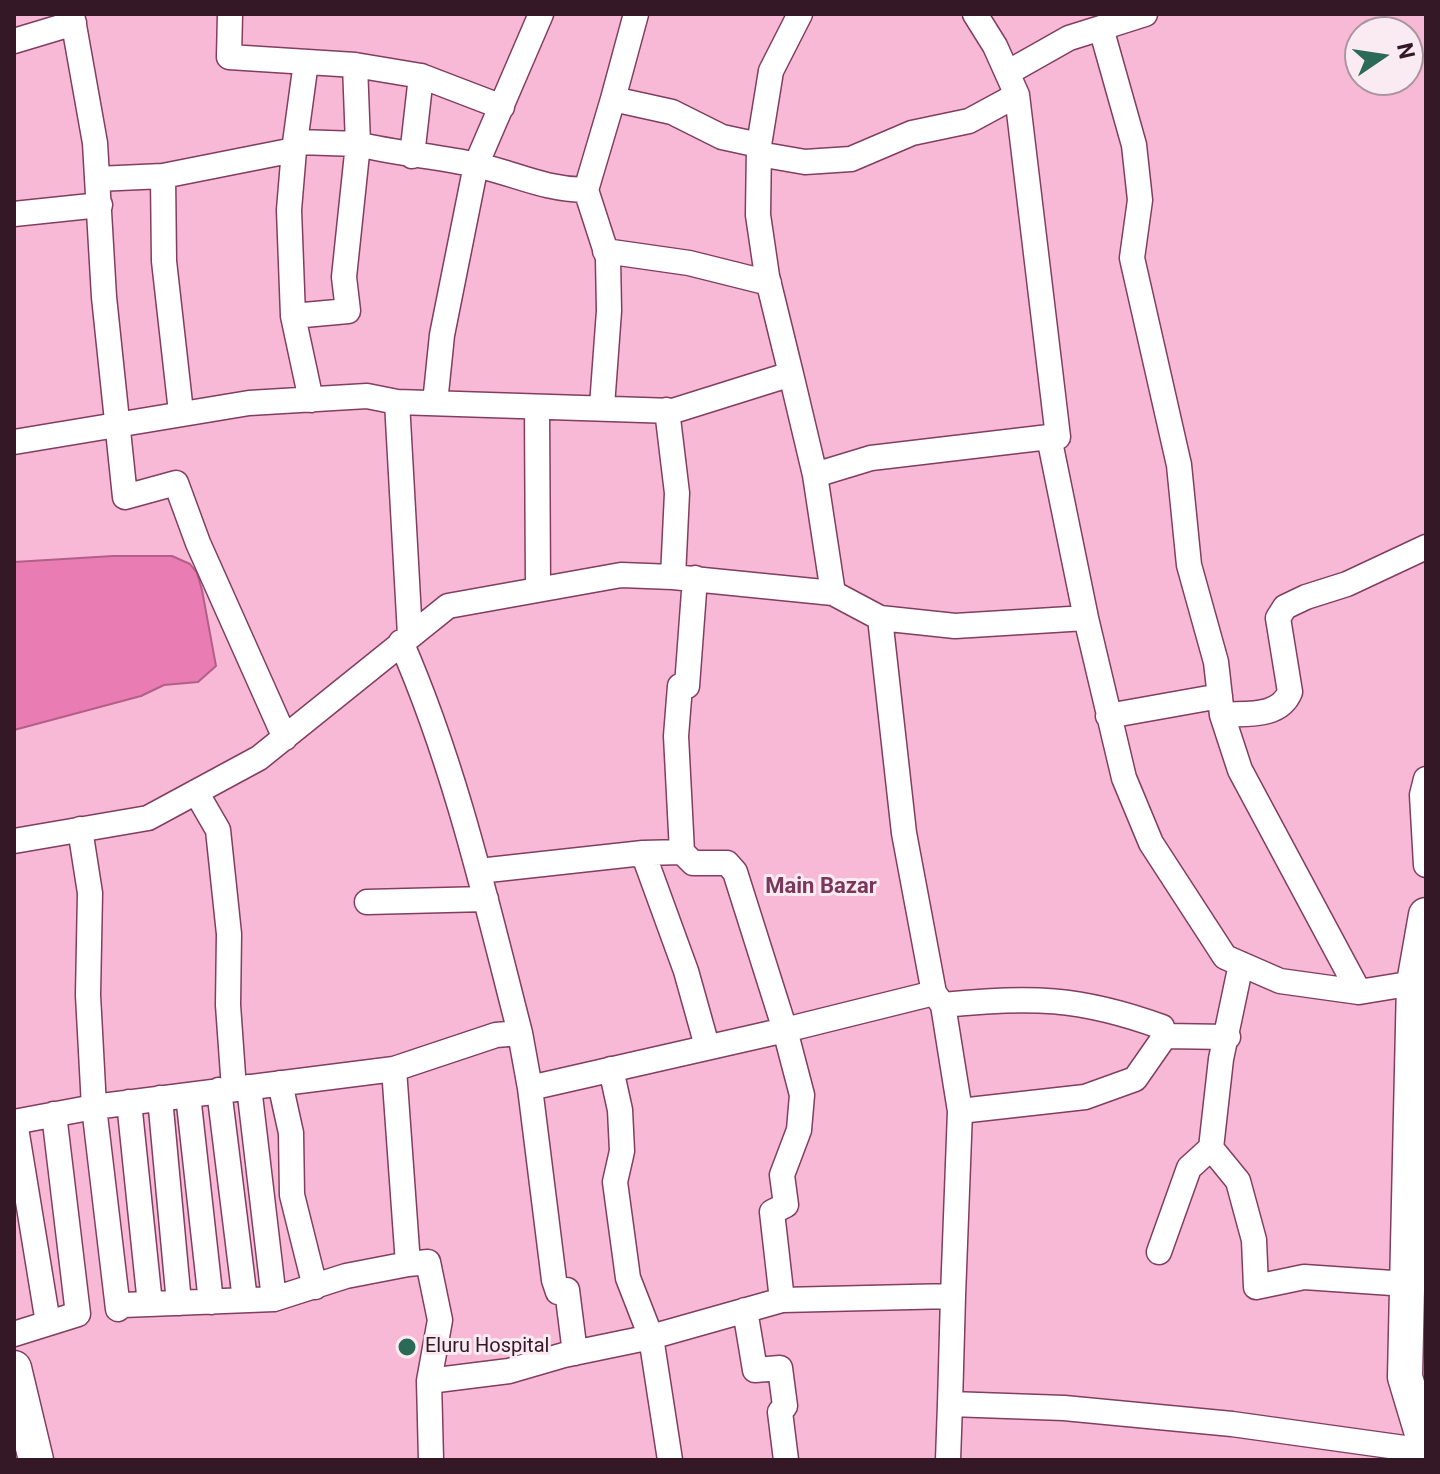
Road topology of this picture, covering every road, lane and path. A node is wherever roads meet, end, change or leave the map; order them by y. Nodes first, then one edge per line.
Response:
1 (230, 14) edge
2 (541, 14) edge
3 (636, 14) edge
4 (800, 14) edge
5 (975, 14) edge
6 (1145, 14) edge
7 (73, 18) edge
8 (1107, 21) edge
9 (14, 41) edge
10 (306, 62) junction
11 (355, 65) junction
12 (421, 76) junction
13 (1012, 84) junction
14 (613, 99) junction
15 (502, 107) junction
16 (358, 144) junction
17 (296, 146) junction
18 (759, 149) junction
19 (412, 156) junction
20 (476, 165) junction
21 (163, 176) junction
22 (97, 179) junction
23 (586, 190) junction
24 (100, 205) junction
25 (14, 214) edge
26 (605, 251) junction
27 (769, 283) junction
28 (293, 316) junction
29 (791, 374) junction
30 (311, 400) junction
31 (397, 402) junction
32 (435, 403) junction
33 (602, 406) junction
34 (537, 407) junction
35 (667, 410) junction
36 (181, 412) junction
37 (119, 423) junction
38 (1049, 437) junction
39 (14, 442) edge
40 (815, 475) junction
41 (1426, 547) edge
42 (684, 577) junction
43 (538, 589) junction
44 (833, 593) junction
45 (880, 618) junction
46 (1086, 618) junction
47 (406, 638) junction
48 (1221, 706) junction
49 (1108, 716) junction
50 (285, 738) junction
51 (1426, 779) edge
52 (196, 792) junction
53 (80, 829) junction
54 (14, 841) edge
55 (682, 852) junction
56 (643, 853) junction
57 (1426, 865) edge
58 (479, 871) junction
59 (486, 899) junction
60 (367, 902) dead end
61 (1426, 915) edge
62 (1241, 964) junction
63 (1414, 983) junction
64 (1359, 992) junction
65 (939, 999) junction
66 (785, 1030) junction
67 (520, 1033) junction
68 (1419, 1035) edge
69 (1165, 1036) junction
70 (1228, 1037) junction
71 (707, 1046) junction
72 (394, 1069) junction
73 (611, 1069) junction
74 (280, 1083) junction
75 (530, 1088) junction
76 (234, 1089) junction
77 (188, 1095) junction
78 (160, 1098) junction
79 (129, 1102) junction
80 (94, 1107) junction
81 (960, 1111) junction
82 (54, 1114) junction
83 (14, 1122) edge
84 (1211, 1148) junction
85 (1417, 1227) edge
86 (1159, 1252) dead end
87 (408, 1264) junction
88 (1407, 1284) junction
89 (315, 1287) junction
90 (953, 1296) junction
91 (274, 1299) junction
92 (245, 1300) junction
93 (782, 1300) junction
94 (211, 1302) junction
95 (179, 1303) junction
96 (150, 1304) junction
97 (118, 1309) junction
98 (745, 1310) junction
99 (78, 1314) junction
100 (48, 1323) junction
101 (14, 1334) edge
102 (651, 1337) junction
103 (575, 1353) junction
104 (14, 1368) edge
105 (1416, 1376) edge
106 (429, 1381) junction
107 (18, 1403) edge
108 (950, 1404) junction
109 (1426, 1449) edge
110 (36, 1460) edge
111 (431, 1460) edge
112 (670, 1460) edge
113 (786, 1460) edge
114 (948, 1460) edge

1 - 10 street
2 - 15 street
3 - 14 street
4 - 18 street
5 - 13 street
6 - 8 street
7 - 9 street
7 - 22 street
8 - 13 street
8 - 48 street
10 - 11 street
10 - 17 street
11 - 12 street
11 - 16 street
12 - 15 street
12 - 19 street
13 - 18 street
13 - 38 street
14 - 18 street
14 - 23 street
15 - 20 street
16 - 17 street
16 - 19 street
16 - 28 street
17 - 21 street
17 - 28 street
18 - 27 street
19 - 20 street
20 - 23 street
20 - 32 street
21 - 22 street
21 - 36 street
22 - 24 street
23 - 26 street
24 - 25 street
24 - 37 street
26 - 27 street
26 - 33 street
27 - 29 street
28 - 30 street
29 - 35 street
29 - 40 street
30 - 31 street
30 - 36 street
31 - 32 street
31 - 47 street
32 - 34 street
33 - 34 street
33 - 35 street
34 - 43 street
35 - 42 street
36 - 37 street
37 - 39 street
37 - 50 street
38 - 40 street
38 - 46 street
40 - 44 street
41 - 48 street
42 - 43 street
42 - 44 street
42 - 55 street
43 - 47 street
44 - 45 street
45 - 46 street
45 - 65 street
46 - 49 street
47 - 50 street
47 - 58 street
48 - 49 street
48 - 64 street
49 - 62 street
50 - 52 street
51 - 57 street
52 - 53 street
52 - 76 street
53 - 54 street
53 - 80 street
55 - 56 street
55 - 66 street
56 - 58 street
56 - 71 street
58 - 59 street
59 - 60 street
59 - 67 street
61 - 63 main road
62 - 64 street
62 - 70 street
63 - 64 street
63 - 68 main road
65 - 66 street
65 - 69 street
65 - 81 street
66 - 71 street
66 - 93 street
67 - 72 street
67 - 75 street
68 - 85 main road
69 - 70 street
69 - 81 street
70 - 84 street
71 - 73 street
72 - 74 street
72 - 87 street
73 - 75 street
73 - 102 street
74 - 76 street
74 - 89 street
75 - 103 street
76 - 77 street
76 - 91 street
76 - 92 street
77 - 78 street
77 - 94 street
78 - 79 street
78 - 95 street
79 - 80 street
79 - 96 street
80 - 82 street
80 - 97 street
81 - 90 street
82 - 83 street
82 - 99 street
83 - 100 street
84 - 86 street
84 - 88 street
85 - 88 main road
87 - 89 street
87 - 106 street
88 - 105 main road
89 - 91 street
90 - 93 street
90 - 108 street
91 - 92 street
92 - 94 street
93 - 98 street
94 - 95 street
95 - 96 street
96 - 97 street
97 - 99 street
98 - 102 street
98 - 113 street
99 - 100 street
100 - 101 street
102 - 103 street
102 - 112 street
103 - 106 street
104 - 107 main road
105 - 109 main road
106 - 111 street
107 - 110 main road
108 - 109 street
108 - 114 street

